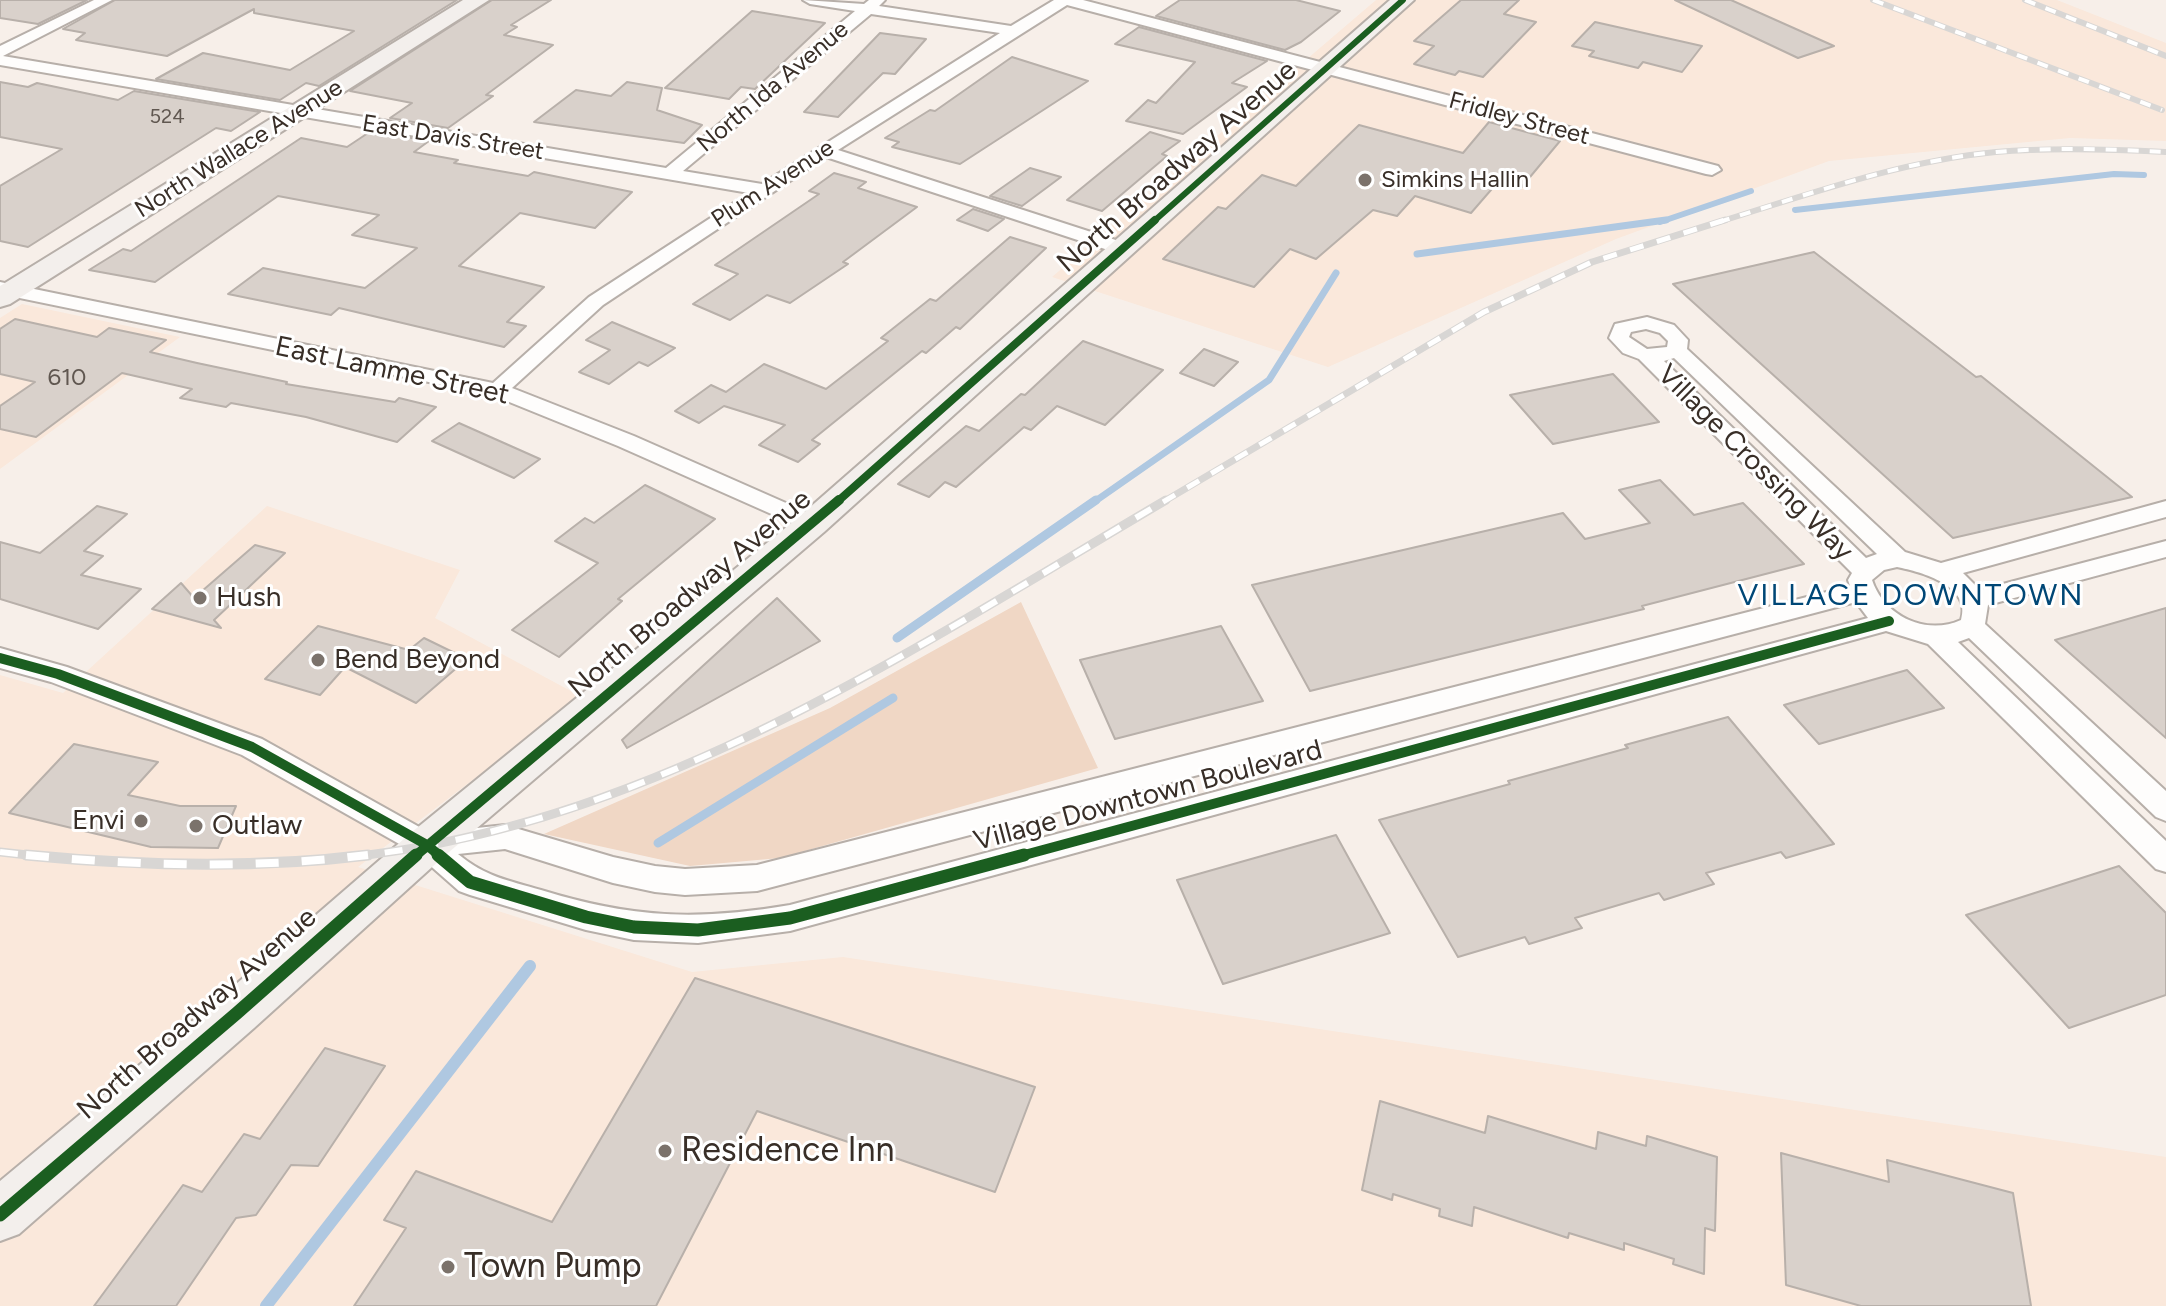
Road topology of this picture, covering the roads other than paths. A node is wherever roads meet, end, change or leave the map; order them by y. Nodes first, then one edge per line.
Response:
1 (105, 0) edge
2 (478, 0) edge
3 (810, 0) edge
4 (1065, 0) edge
5 (1403, 0) edge
6 (874, 4) edge
7 (1013, 31) junction
8 (0, 52) edge
9 (0, 60) edge
10 (1326, 68) junction
11 (299, 112) junction
12 (825, 151) junction
13 (1712, 170) dead end
14 (669, 174) junction
15 (765, 190) junction
16 (1121, 248) junction
17 (4, 292) edge
18 (1677, 350) junction
19 (1646, 355) junction
20 (498, 390) junction
21 (2166, 509) edge
22 (812, 524) junction
23 (2166, 549) edge
24 (1897, 559) junction
25 (1942, 571) junction
26 (1863, 581) junction
27 (1973, 613) junction
28 (1889, 621) junction
29 (1935, 635) junction
30 (0, 658) edge
31 (2166, 809) edge
32 (427, 845) junction
33 (2166, 860) edge
34 (0, 1215) edge

1 - 8 street
2 - 11 street, North Wallace Avenue
3 - 6 street
4 - 7 street, Plum Avenue
4 - 10 street, Fridley Street
5 - 10 street, North Broadway Avenue
6 - 7 street
6 - 14 street, North Ida Avenue
7 - 12 street, Plum Avenue
9 - 11 street, East Davis Street
10 - 13 street, Fridley Street
10 - 16 street, North Broadway Avenue
11 - 14 street, East Davis Street
11 - 17 street, North Wallace Avenue
12 - 15 street, Plum Avenue
12 - 16 street
14 - 15 street, East Davis Street
15 - 20 street, Plum Avenue
16 - 22 street, North Broadway Avenue
17 - 20 street, East Lamme Street
18 - 19 street, Village Crossing Way
18 - 19 street, Village Crossing Way
18 - 24 street, Village Crossing Way
19 - 26 street, Village Crossing Way
20 - 22 street, East Lamme Street
21 - 25 street
22 - 32 street, North Broadway Avenue
23 - 27 street
24 - 25 street
24 - 26 street, Village Downtown Boulevard
25 - 27 street
26 - 28 street
26 - 32 street, Village Downtown Boulevard
27 - 29 street
27 - 31 street
28 - 29 street
28 - 32 street, Village Downtown Boulevard
29 - 33 street
30 - 32 street
32 - 34 street, North Broadway Avenue

